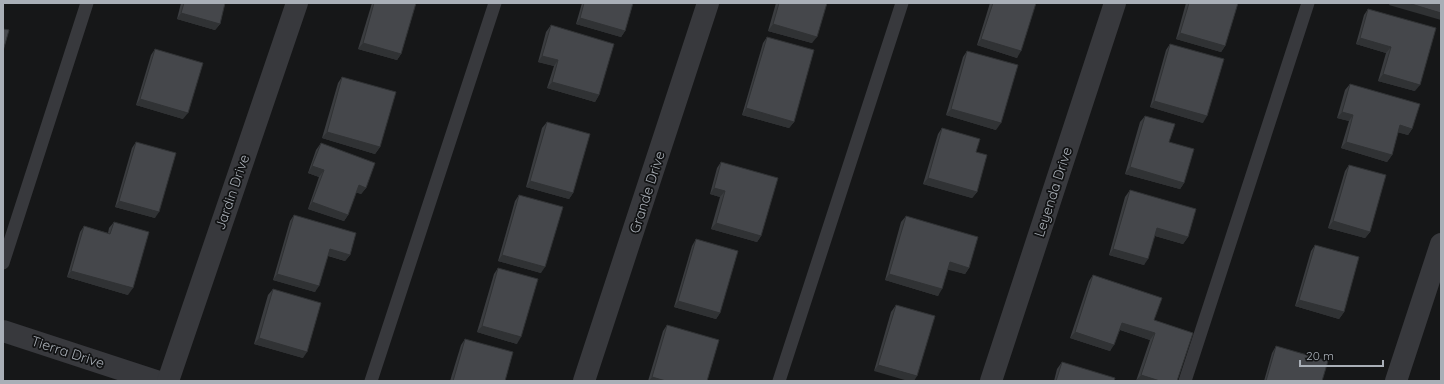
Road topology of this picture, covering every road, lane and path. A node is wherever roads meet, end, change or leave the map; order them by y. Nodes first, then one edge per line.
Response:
1 (87, 3) edge
2 (297, 3) edge
3 (495, 3) edge
4 (708, 3) edge
5 (902, 3) edge
6 (1115, 3) edge
7 (1308, 3) edge
8 (1441, 244) edge
9 (3, 263) edge
10 (3, 331) edge
11 (156, 381) edge
12 (168, 381) edge
13 (371, 381) edge
14 (584, 381) edge
15 (779, 381) edge
16 (991, 381) edge
17 (1185, 381) edge
18 (1396, 381) edge

1 - 9 lane
2 - 12 street, Jardin Drive
3 - 13 lane
4 - 14 street, Grande Drive
5 - 15 lane
6 - 16 street, Leyenda Drive
7 - 17 lane
8 - 18 street
10 - 11 street, Tierra Drive

